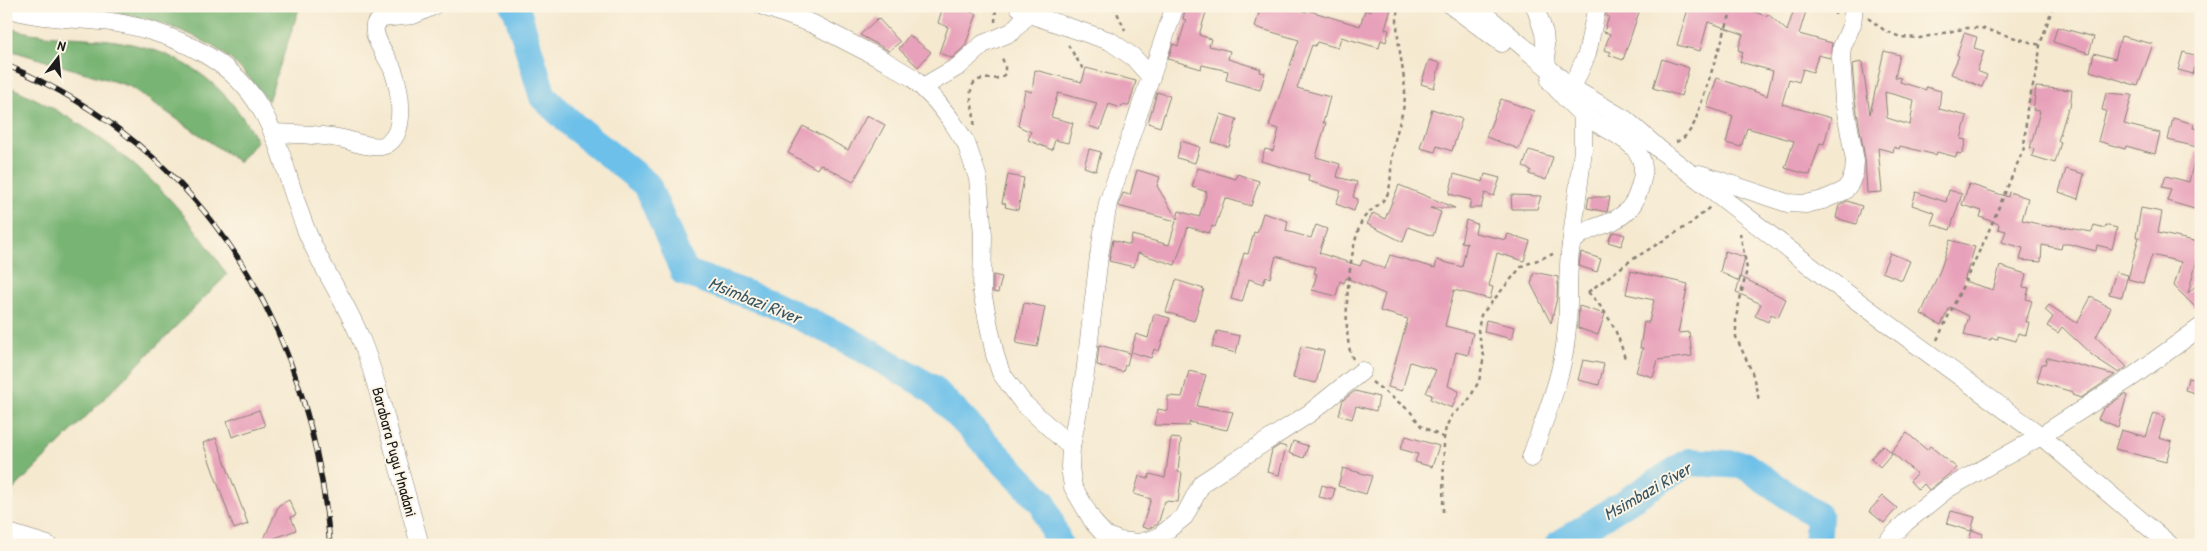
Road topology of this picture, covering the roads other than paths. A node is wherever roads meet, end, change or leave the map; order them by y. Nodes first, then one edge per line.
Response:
1 (434, 6) edge
2 (763, 6) edge
3 (1175, 6) edge
4 (1452, 6) edge
5 (1475, 6) edge
6 (1535, 6) edge
7 (1597, 6) edge
8 (6, 8) edge
9 (1027, 9) edge
10 (1859, 10) edge
11 (1547, 66) junction
12 (1151, 76) junction
13 (923, 87) junction
14 (1572, 88) junction
15 (1583, 114) junction
16 (274, 133) junction
17 (1685, 169) junction
18 (1571, 245) junction
19 (2201, 327) edge
20 (1362, 371) road end
21 (2041, 436) junction
22 (1071, 447) junction
23 (1531, 458) dead end
24 (6, 532) edge
25 (48, 545) edge
26 (420, 545) edge
27 (1884, 545) edge
28 (2170, 545) edge

1 - 16 street
2 - 13 street
3 - 12 street
4 - 15 street
5 - 11 street
6 - 11 street
7 - 14 street
8 - 16 street, Barabara Pugu Mnadani
9 - 12 street
9 - 13 street
10 - 17 street
11 - 14 street
12 - 22 street
13 - 22 street
14 - 17 street
15 - 18 street
15 - 18 street
16 - 26 street, Barabara Pugu Mnadani
17 - 21 street
18 - 23 street
19 - 21 street
20 - 22 street
21 - 27 street
21 - 28 street
24 - 25 street

